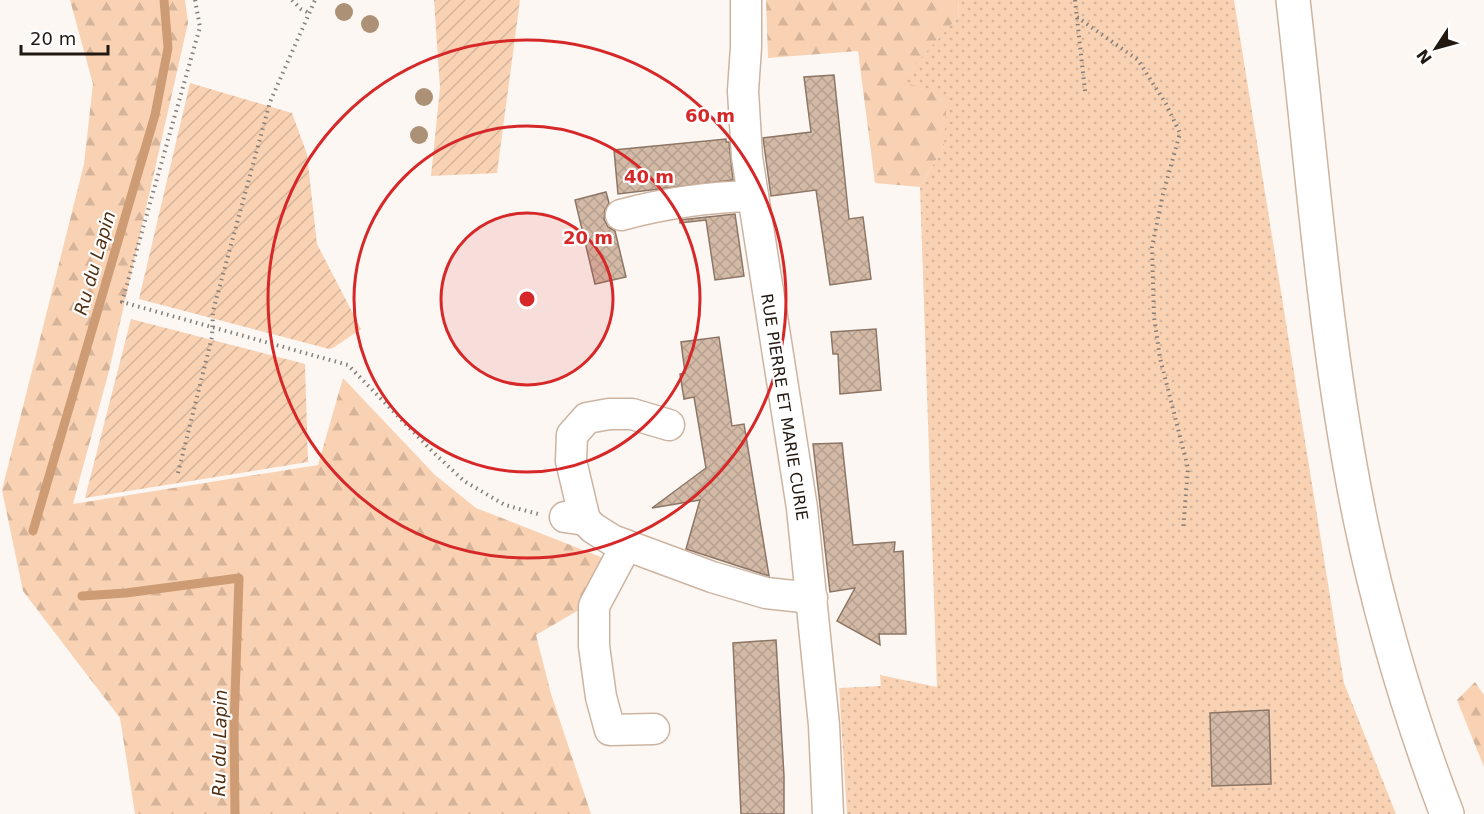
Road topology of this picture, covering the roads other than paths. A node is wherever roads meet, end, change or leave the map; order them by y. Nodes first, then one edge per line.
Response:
1 (746, 0) edge
2 (1293, 0) edge
3 (753, 196) junction
4 (621, 215) dead end
5 (669, 425) dead end
6 (626, 546) junction
7 (812, 598) junction
8 (654, 729) dead end
9 (828, 814) edge
10 (1447, 814) edge

1 - 3 street, RUE PIERRE ET MARIE CURIE
2 - 10 main road
3 - 4 street
3 - 7 street, RUE PIERRE ET MARIE CURIE
5 - 6 street
6 - 7 street
6 - 8 street
7 - 9 street, RUE PIERRE ET MARIE CURIE

